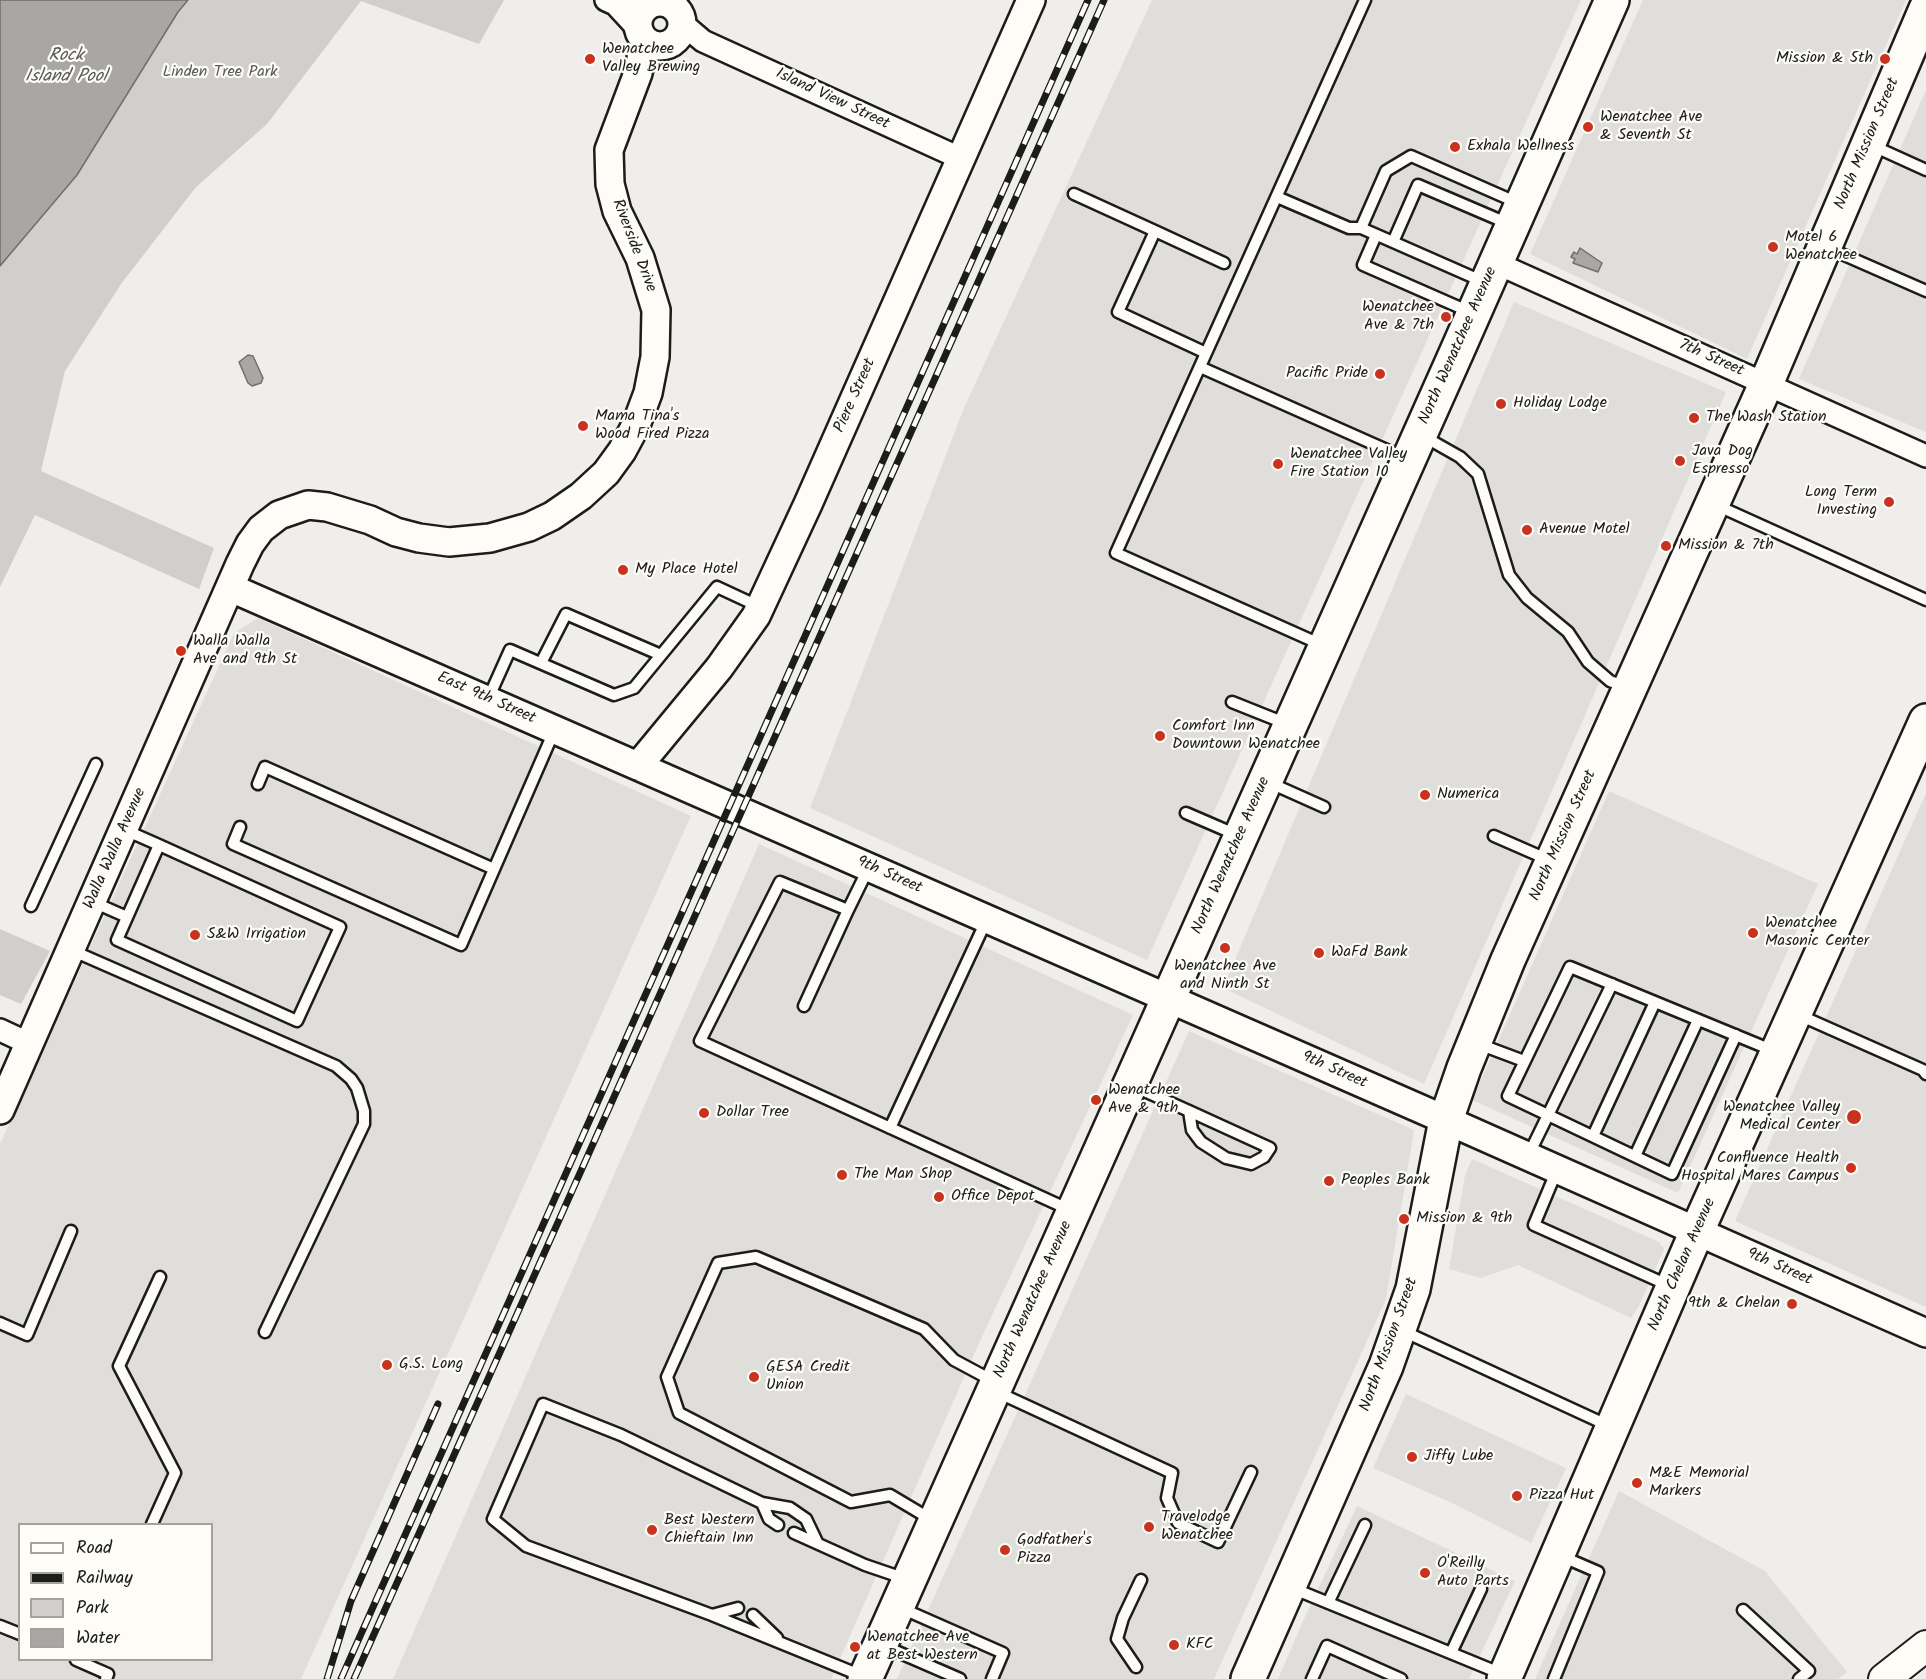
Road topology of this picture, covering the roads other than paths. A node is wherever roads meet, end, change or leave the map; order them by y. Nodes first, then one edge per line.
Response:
1 (1031, 0) edge
2 (1365, 0) edge
3 (1612, 0) edge
4 (610, 2) edge
5 (1926, 9) edge
6 (666, 22) edge
7 (1868, 144) junction
8 (962, 159) junction
9 (1926, 170) edge
10 (1074, 194) dead end
11 (1277, 196) junction
12 (1517, 215) junction
13 (1361, 228) junction
14 (1155, 231) junction
15 (1376, 235) junction
16 (1393, 242) junction
17 (1824, 246) junction
18 (1224, 263) dead end
19 (1492, 273) junction
20 (1926, 291) edge
21 (1474, 313) junction
22 (1206, 353) junction
23 (1200, 367) junction
24 (1766, 384) junction
25 (1414, 447) junction
26 (1926, 456) edge
27 (1712, 504) junction
28 (231, 588) junction
29 (1926, 600) edge
30 (760, 607) junction
31 (1325, 647) junction
32 (661, 655) junction
33 (541, 663) junction
34 (1630, 688) junction
35 (488, 700) junction
36 (1232, 702) dead end
37 (1926, 721) edge
38 (1290, 725) junction
39 (555, 729) junction
40 (96, 764) dead end
41 (638, 766) junction
42 (1265, 781) junction
43 (258, 784) dead end
44 (1324, 807) dead end
45 (742, 811) joint
46 (1186, 813) dead end
47 (240, 827) dead end
48 (124, 829) junction
49 (1240, 836) junction
50 (1494, 836) dead end
51 (159, 845) junction
52 (1552, 862) junction
53 (869, 867) junction
54 (494, 869) junction
55 (93, 902) junction
56 (32, 906) dead end
57 (848, 910) junction
58 (127, 917) junction
59 (987, 919) junction
60 (71, 950) junction
61 (1611, 984) junction
62 (1168, 999) junction
63 (1655, 1002) junction
64 (804, 1006) dead end
65 (1795, 1013) junction
66 (1698, 1020) junction
67 (0, 1030) edge
68 (1736, 1035) junction
69 (1475, 1042) junction
70 (30, 1044) junction
71 (1777, 1052) junction
72 (1524, 1061) junction
73 (1926, 1074) edge
74 (1130, 1085) junction
75 (0, 1110) edge
76 (1189, 1112) junction
77 (1548, 1115) junction
78 (1446, 1120) junction
79 (890, 1128) junction
80 (1593, 1136) junction
81 (1635, 1156) junction
82 (1528, 1157) junction
83 (1557, 1170) junction
84 (1073, 1212) junction
85 (71, 1231) dead end
86 (1697, 1231) junction
87 (160, 1277) dead end
88 (1673, 1288) junction
89 (0, 1323) edge
90 (1399, 1329) junction
91 (265, 1332) dead end
92 (1926, 1334) edge
93 (995, 1387) junction
94 (1612, 1427) junction
95 (1251, 1472) dead end
96 (762, 1503) junction
97 (935, 1522) junction
98 (152, 1523) edge
99 (1365, 1525) dead end
100 (778, 1526) dead end
101 (794, 1533) dead end
102 (817, 1542) junction
103 (1558, 1554) junction
104 (1141, 1580) dead end
105 (1289, 1587) junction
106 (1481, 1589) dead end
107 (904, 1593) junction
108 (1328, 1603) junction
109 (738, 1608) dead end
110 (1743, 1610) dead end
111 (712, 1615) junction
112 (753, 1615) dead end
113 (0, 1626) edge
114 (18, 1633) edge
115 (781, 1643) junction
116 (881, 1644) junction
117 (1926, 1646) edge
118 (1451, 1653) junction
119 (80, 1661) edge
120 (1136, 1666) dead end
121 (1505, 1677) edge
122 (866, 1678) edge
123 (106, 1679) edge
124 (960, 1679) edge
125 (992, 1679) edge
126 (1248, 1679) edge
127 (1312, 1679) edge
128 (1401, 1679) edge
129 (1554, 1679) edge
130 (1799, 1679) edge
131 (1884, 1679) edge

1 - 8 street, Piere Street
2 - 11 lane
3 - 12 main road, North Wenatchee Avenue
4 - 6 street, Island View Street
5 - 7 main road, North Mission Street
6 - 8 street, Island View Street
6 - 28 street, Riverside Drive
7 - 9 lane
7 - 17 main road, North Mission Street
8 - 30 street, Piere Street
10 - 14 lane
11 - 13 lane
11 - 22 lane
12 - 13 lane
12 - 16 lane
12 - 19 main road, North Wenatchee Avenue
13 - 15 lane
14 - 18 lane
14 - 22 lane
15 - 16 lane
15 - 21 lane
16 - 19 lane
17 - 20 lane
17 - 24 main road, North Mission Street
19 - 21 main road, North Wenatchee Avenue
19 - 24 street, 7th Street
21 - 25 main road, North Wenatchee Avenue
22 - 23 lane
23 - 25 lane
23 - 31 lane
24 - 26 street, 7th Street
24 - 27 main road, North Mission Street
25 - 31 main road, North Wenatchee Avenue
25 - 34 lane
27 - 29 lane
27 - 34 main road, North Mission Street
28 - 35 street, East 9th Street
28 - 48 street, Walla Walla Avenue
30 - 32 lane
30 - 41 street, Piere Street
31 - 38 main road, North Wenatchee Avenue
32 - 33 lane
32 - 33 lane
33 - 35 lane
34 - 52 main road, North Mission Street
35 - 39 street, East 9th Street
36 - 38 lane
37 - 65 main road, North Chelan Avenue
38 - 42 main road, North Wenatchee Avenue
39 - 41 street, East 9th Street
39 - 54 lane
40 - 56 lane
41 - 45 street, East 9th Street
42 - 44 lane
42 - 49 main road, North Wenatchee Avenue
43 - 54 lane
45 - 53 street, 9th Street
46 - 49 lane
47 - 54 lane
48 - 51 lane
48 - 55 street, Walla Walla Avenue
49 - 62 main road, North Wenatchee Avenue
50 - 52 lane
51 - 58 lane
51 - 58 lane
52 - 69 main road, North Mission Street
53 - 57 lane
53 - 59 street, 9th Street
55 - 58 lane
55 - 60 street, Walla Walla Avenue
57 - 64 lane
57 - 79 lane
59 - 62 street, 9th Street
59 - 79 lane
60 - 70 street, Walla Walla Avenue
60 - 91 lane
61 - 63 lane
61 - 72 lane
61 - 77 lane
62 - 74 main road, North Wenatchee Avenue
62 - 78 street, 9th Street
63 - 66 lane
63 - 80 lane
65 - 71 main road, North Chelan Avenue
65 - 73 lane
66 - 68 lane
66 - 81 lane
67 - 70 street
68 - 71 lane
68 - 81 lane
69 - 72 lane
69 - 78 main road, North Mission Street
70 - 75 street, Walla Walla Avenue
71 - 86 main road, North Chelan Avenue
72 - 77 lane
74 - 76 lane
74 - 84 main road, North Wenatchee Avenue
76 - 76 lane
77 - 80 lane
77 - 82 lane
78 - 82 street, 9th Street
78 - 90 main road, North Mission Street
79 - 84 lane
80 - 81 lane
82 - 83 street, 9th Street
83 - 86 street, 9th Street
83 - 88 lane
84 - 93 main road, North Wenatchee Avenue
85 - 89 lane
86 - 88 main road, North Chelan Avenue
86 - 92 street, 9th Street
87 - 98 lane
88 - 94 main road, North Chelan Avenue
90 - 94 lane
90 - 105 main road, North Mission Street
93 - 95 lane
93 - 97 main road, North Wenatchee Avenue
93 - 97 lane
94 - 103 main road, North Chelan Avenue
96 - 100 lane
96 - 102 lane
96 - 111 lane
97 - 107 main road, North Wenatchee Avenue
99 - 108 lane
101 - 102 lane
102 - 107 lane
103 - 121 main road, North Chelan Avenue
103 - 129 lane
104 - 120 lane
105 - 108 lane
105 - 126 main road, North Mission Street
106 - 118 lane
107 - 116 main road, North Wenatchee Avenue
107 - 125 lane
108 - 118 lane
109 - 111 lane
110 - 130 lane
111 - 115 lane
112 - 115 lane
113 - 114 lane
115 - 122 lane
116 - 122 main road, North Wenatchee Avenue
116 - 124 lane
117 - 131 main road
118 - 121 lane
119 - 123 lane
127 - 128 lane

